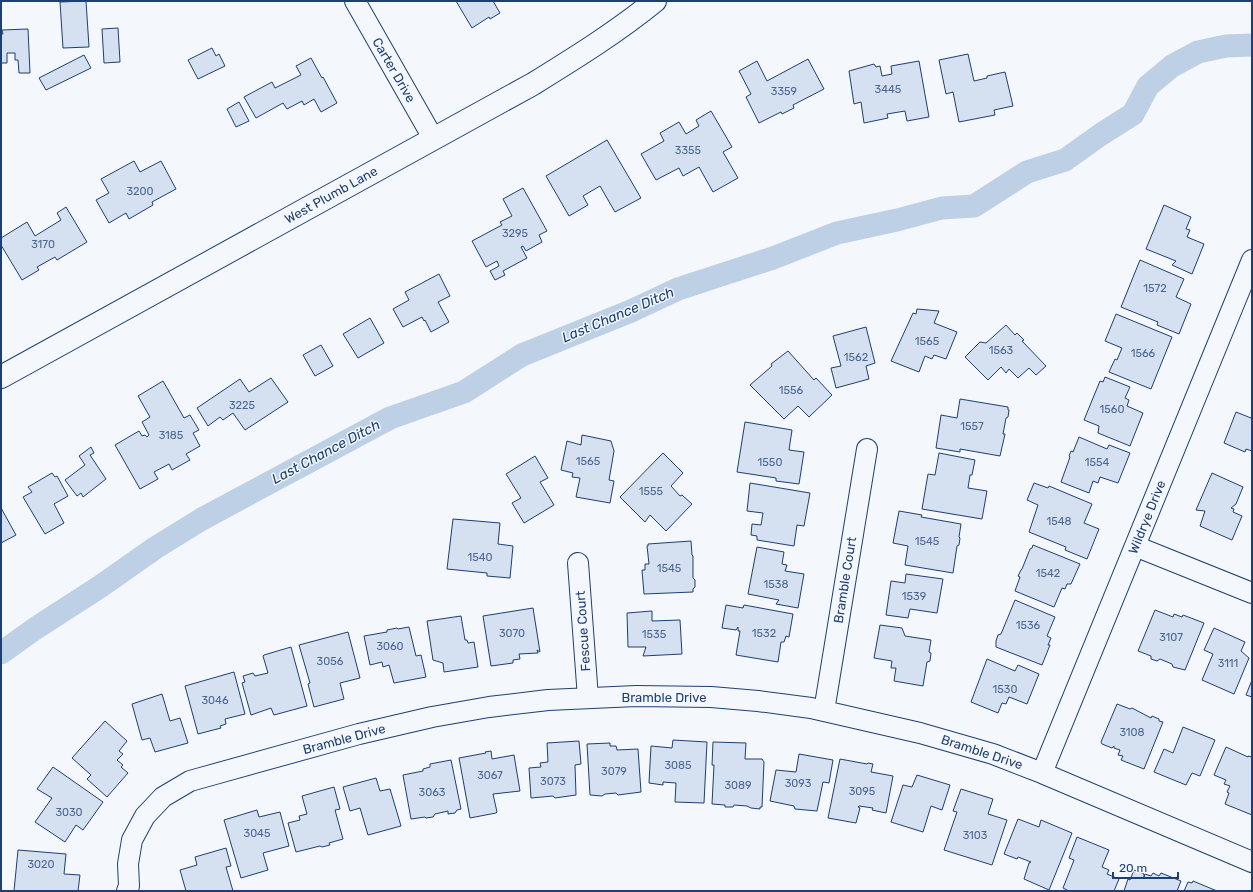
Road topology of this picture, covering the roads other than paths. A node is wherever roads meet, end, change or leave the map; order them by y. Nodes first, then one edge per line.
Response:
1 (355, 1) edge
2 (655, 1) edge
3 (433, 138) junction
4 (1252, 260) edge
5 (1, 377) edge
6 (867, 449) dead end
7 (1135, 546) junction
8 (578, 563) dead end
9 (1252, 593) edge
10 (588, 698) junction
11 (824, 711) junction
12 (1042, 773) junction
13 (1252, 862) edge
14 (130, 889) edge

1 - 3 street, Carter Drive
2 - 3 main road, West Plumb Lane
3 - 5 main road, West Plumb Lane
4 - 7 street, Wildrye Drive
6 - 11 street, Bramble Court
7 - 9 street
7 - 12 street, Wildrye Drive
8 - 10 street, Fescue Court
10 - 11 street, Bramble Drive
10 - 14 street, Bramble Drive
11 - 12 street, Bramble Drive
12 - 13 street, Bramble Drive

